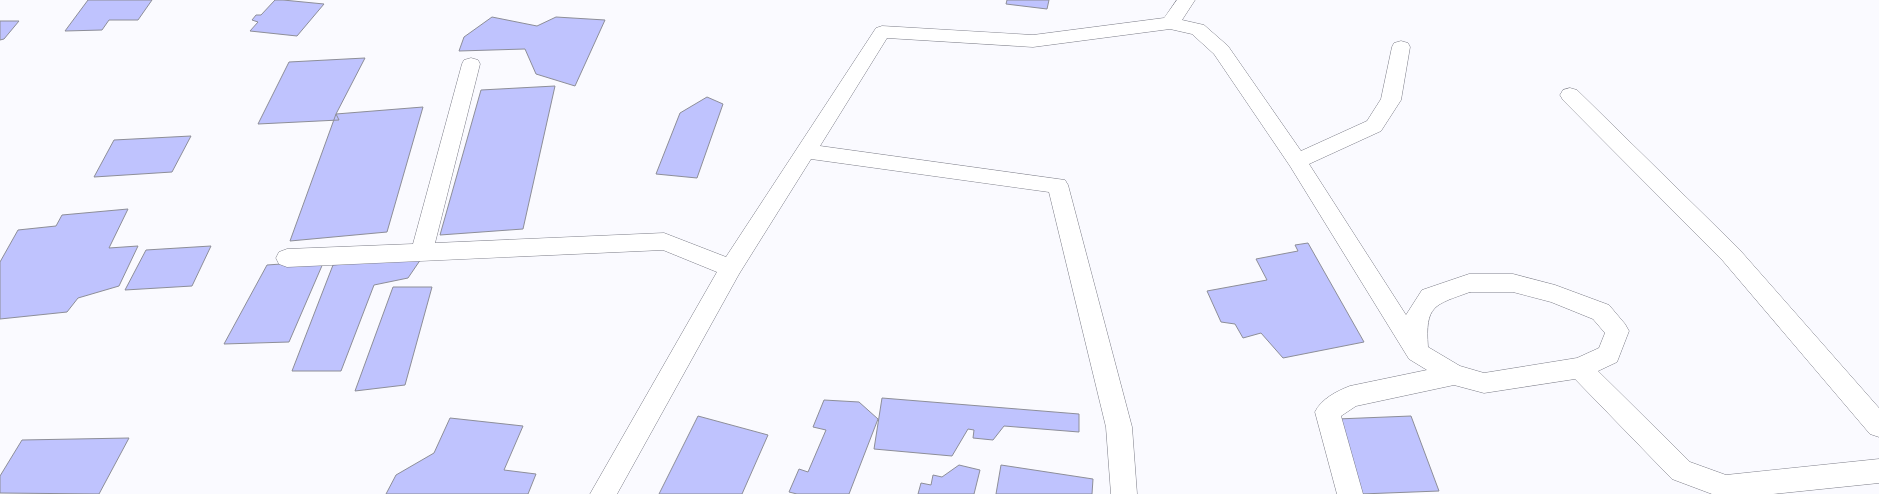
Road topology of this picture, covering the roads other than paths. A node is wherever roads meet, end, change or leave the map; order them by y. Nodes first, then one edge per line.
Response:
1 (1186, 0) edge
2 (1170, 23) junction
3 (1401, 47) dead end
4 (471, 64) dead end
5 (1570, 95) dead end
6 (806, 151) junction
7 (1297, 160) junction
8 (422, 252) junction
9 (286, 258) dead end
10 (731, 268) junction
11 (1417, 352) junction
12 (1580, 368) junction
13 (1454, 375) junction
14 (1879, 426) edge
15 (1879, 471) edge
16 (603, 494) edge
17 (1124, 494) edge
18 (1350, 494) edge

1 - 2 street
2 - 6 street
2 - 7 street
3 - 7 street
4 - 8 street
5 - 14 street
6 - 10 street
6 - 17 street
7 - 11 street
8 - 9 street
8 - 10 street
10 - 16 street
11 - 12 street
11 - 13 street
12 - 13 street
12 - 15 street
13 - 18 street

